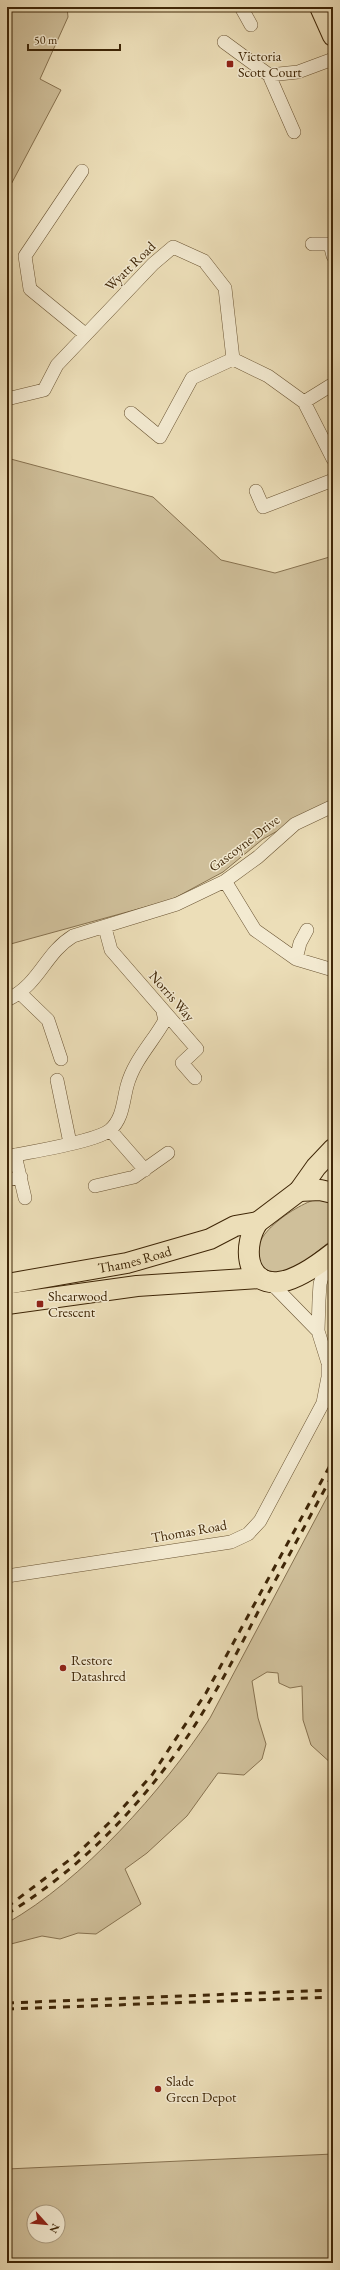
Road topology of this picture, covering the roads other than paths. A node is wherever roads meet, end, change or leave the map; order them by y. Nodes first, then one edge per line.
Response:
1 (241, 7) edge
2 (320, 7) edge
3 (251, 25) dead end
4 (333, 36) edge
5 (224, 42) dead end
6 (333, 59) edge
7 (269, 75) junction
8 (294, 132) dead end
9 (82, 171) dead end
10 (312, 244) dead end
11 (333, 256) edge
12 (85, 334) junction
13 (233, 358) junction
14 (333, 384) edge
15 (7, 397) edge
16 (304, 402) junction
17 (131, 413) dead end
18 (333, 459) edge
19 (333, 480) edge
20 (256, 491) dead end
21 (333, 806) edge
22 (225, 881) junction
23 (105, 928) junction
24 (307, 930) dead end
25 (296, 959) junction
26 (333, 970) edge
27 (20, 993) junction
28 (7, 1000) edge
29 (163, 1012) junction
30 (61, 1059) dead end
31 (195, 1078) dead end
32 (57, 1080) dead end
33 (110, 1130) junction
34 (70, 1143) junction
35 (333, 1149) edge
36 (168, 1153) dead end
37 (11, 1156) edge
38 (145, 1170) junction
39 (20, 1177) junction
40 (7, 1180) edge
41 (95, 1186) dead end
42 (299, 1191) junction
43 (333, 1193) edge
44 (24, 1198) dead end
45 (258, 1222) junction
46 (331, 1255) edge
47 (263, 1280) junction
48 (7, 1284) edge
49 (7, 1304) edge
50 (318, 1331) junction
51 (7, 1576) edge

1 - 3 street
2 - 4 main road
5 - 7 street
6 - 7 street
7 - 8 street
9 - 12 street
10 - 11 street
12 - 13 street, Wyatt Road
12 - 15 street, Wyatt Road
13 - 16 street
13 - 17 street
14 - 16 street
16 - 18 street
19 - 20 street
21 - 22 street, Gascoyne Drive
22 - 23 street, Gascoyne Drive
22 - 25 street
23 - 27 street
23 - 29 street, Norris Way
24 - 25 street
25 - 26 street
27 - 28 street
27 - 30 street
29 - 31 street, Norris Way
29 - 33 street
32 - 34 street
33 - 34 street
33 - 38 street
34 - 37 street
35 - 42 main road, Thames Road
36 - 38 street
37 - 39 street
38 - 41 street
39 - 40 street
39 - 44 street
42 - 43 main road
42 - 45 main road, Thames Road
45 - 47 main road, Thames Road
45 - 48 main road, Thames Road
46 - 47 main road, Thames Road
46 - 50 street, Thomas Road
47 - 49 main road, Thames Road
47 - 50 street, Thomas Road
50 - 51 street, Thomas Road

